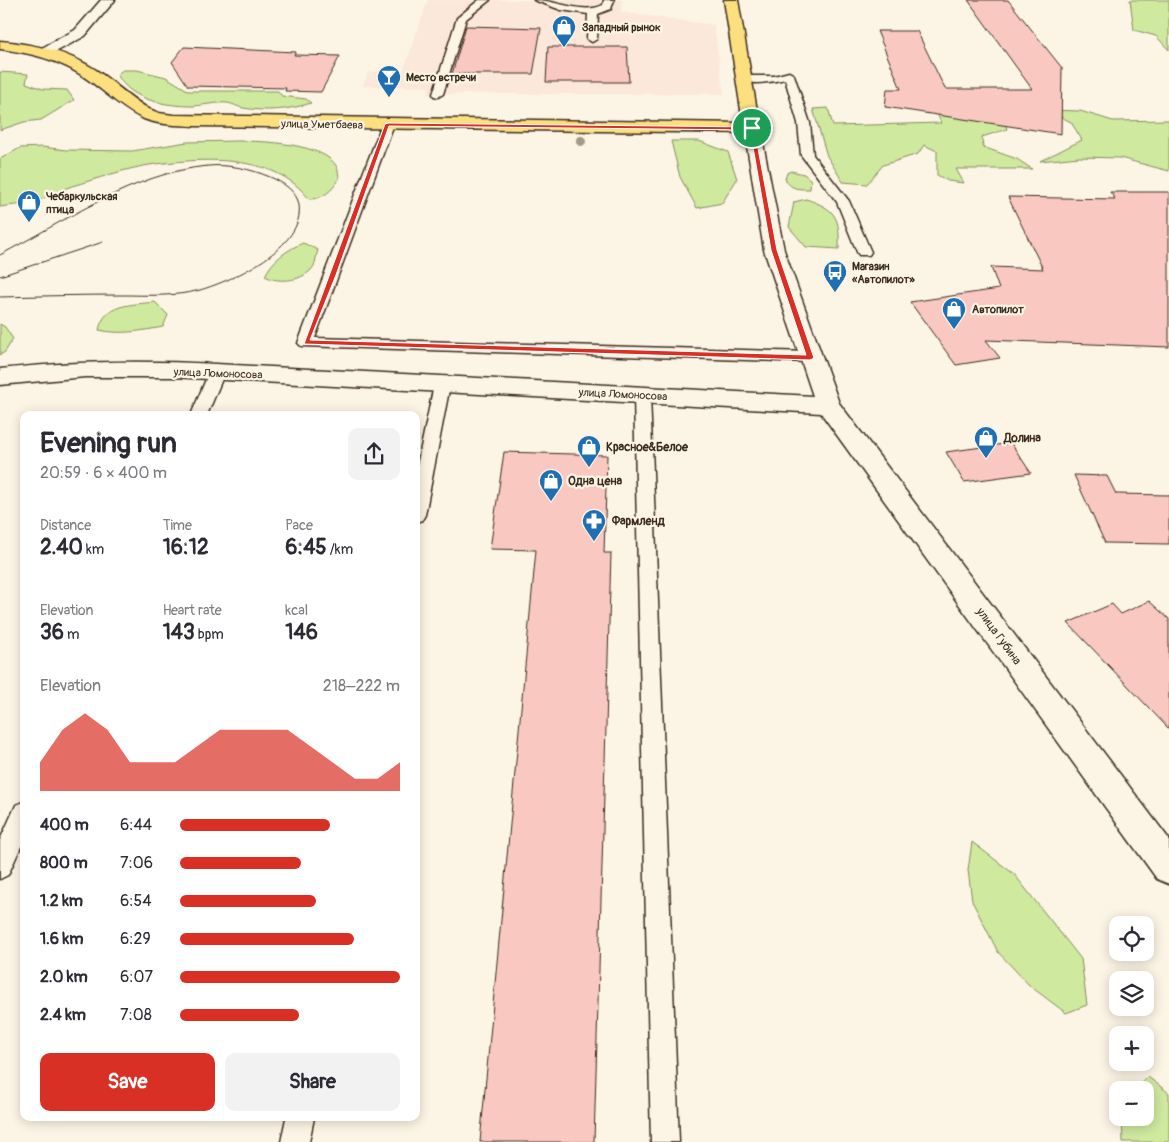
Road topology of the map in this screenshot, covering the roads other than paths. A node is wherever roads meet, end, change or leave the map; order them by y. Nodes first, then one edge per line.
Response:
1 (108, 0) edge
2 (485, 0) edge
3 (539, 0) edge
4 (609, 0) edge
5 (731, 0) edge
6 (593, 12) junction
7 (592, 39) dead end
8 (0, 45) edge
9 (45, 52) junction
10 (744, 79) junction
11 (438, 94) dead end
12 (388, 124) junction
13 (752, 128) junction
14 (864, 252) dead end
15 (810, 358) junction
16 (217, 372) junction
17 (0, 377) edge
18 (442, 385) junction
19 (642, 395) junction
20 (828, 405) junction
21 (201, 411) edge
22 (420, 496) edge
23 (20, 822) edge
24 (0, 867) edge
25 (1169, 867) edge
26 (299, 1121) edge
27 (295, 1142) edge
28 (665, 1142) edge

1 - 9 street
2 - 11 lane
3 - 6 lane
4 - 6 lane
5 - 10 main road
6 - 7 lane
8 - 9 main road, улица Уметбаева
9 - 12 main road, улица Уметбаева
10 - 13 main road
10 - 14 lane
12 - 13 main road, улица Уметбаева
12 - 15 lane
13 - 15 street
15 - 20 street
16 - 17 street, улица Ломоносова
16 - 18 street, улица Ломоносова
16 - 21 lane
18 - 19 street, улица Ломоносова
18 - 22 lane
19 - 20 street, улица Ломоносова
19 - 28 lane
20 - 25 street, улица Губина
23 - 24 lane
26 - 27 lane

